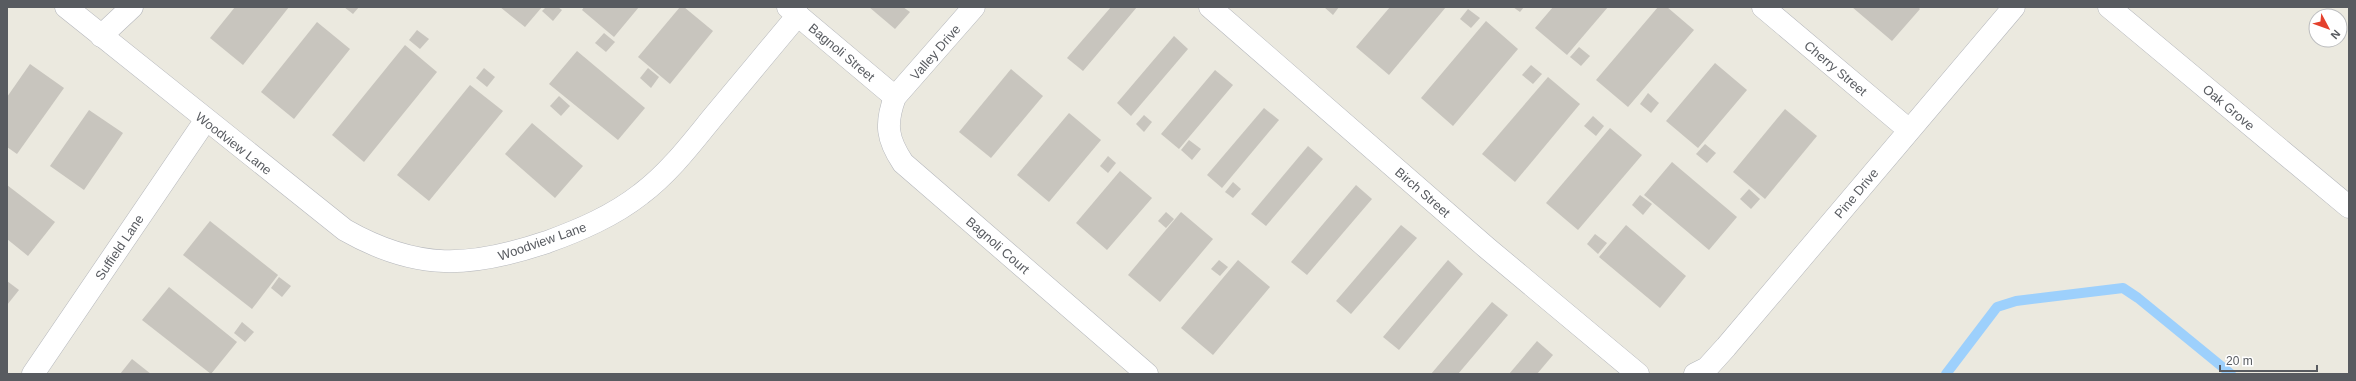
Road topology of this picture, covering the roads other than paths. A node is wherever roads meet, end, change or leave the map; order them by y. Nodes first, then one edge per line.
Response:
1 (66, 7) edge
2 (132, 7) edge
3 (974, 7) edge
4 (1210, 7) edge
5 (1763, 7) edge
6 (2014, 7) edge
7 (2109, 7) edge
8 (793, 11) edge
9 (101, 36) junction
10 (895, 97) junction
11 (206, 121) junction
12 (1909, 130) junction
13 (2349, 207) edge
14 (33, 374) edge
15 (1147, 374) edge
16 (1638, 374) edge
17 (1695, 374) edge

1 - 9 street, Woodview Lane
2 - 9 street
3 - 10 street, Valley Drive
4 - 16 street, Birch Street
5 - 12 street, Cherry Street
6 - 12 street, Pine Drive
7 - 13 street, Oak Grove
8 - 10 street, Bagnoli Street
8 - 11 street, Woodview Lane
9 - 11 street, Woodview Lane
10 - 15 street, Bagnoli Court
11 - 14 street, Suffield Lane
12 - 17 street, Pine Drive

